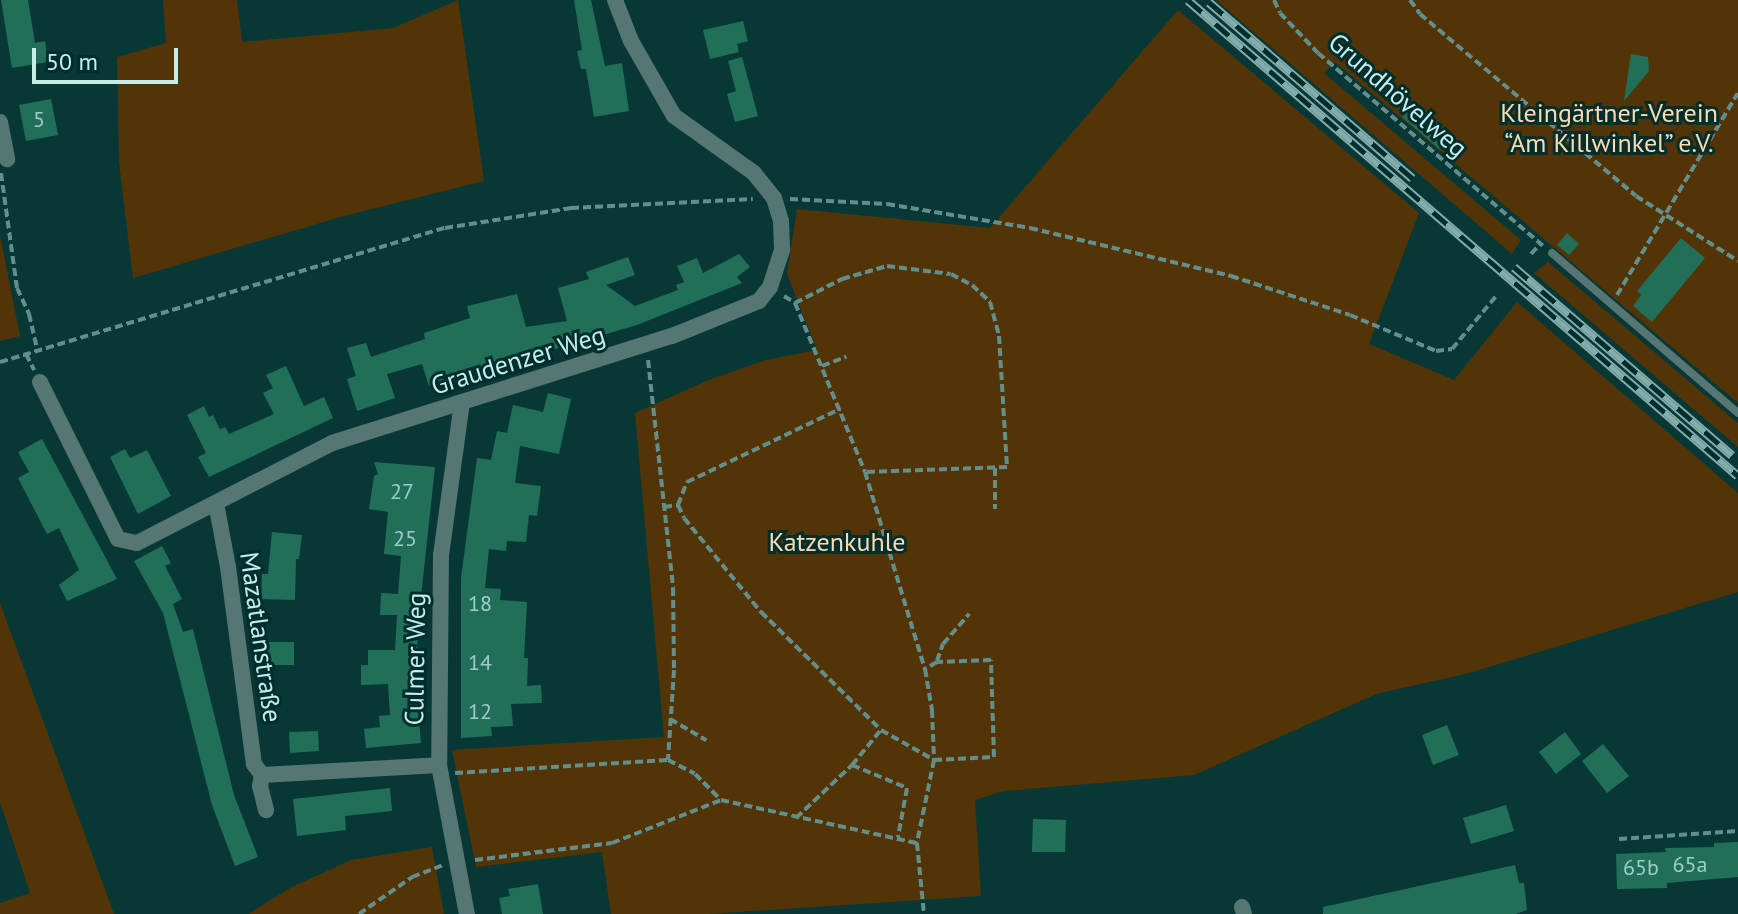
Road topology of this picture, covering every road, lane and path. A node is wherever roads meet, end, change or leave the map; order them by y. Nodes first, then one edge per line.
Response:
1 (615, 0) edge
2 (1274, 0) edge
3 (1410, 0) edge
4 (1738, 93) edge
5 (0, 122) edge
6 (7, 159) joint
7 (774, 198) junction
8 (1666, 218) junction
9 (1552, 253) dead end
10 (1531, 254) dead end
11 (1738, 261) edge
12 (770, 287) junction
13 (1497, 295) dead end
14 (795, 303) junction
15 (1611, 303) junction
16 (646, 344) junction
17 (37, 350) junction
18 (846, 357) dead end
19 (0, 362) edge
20 (822, 366) junction
21 (40, 382) dead end
22 (462, 402) junction
23 (840, 409) junction
24 (1738, 413) edge
25 (995, 468) junction
26 (865, 472) junction
27 (216, 503) junction
28 (678, 505) junction
29 (664, 507) junction
30 (995, 509) dead end
31 (969, 614) dead end
32 (937, 662) junction
33 (925, 669) junction
34 (670, 719) junction
35 (881, 730) junction
36 (706, 740) dead end
37 (668, 760) junction
38 (934, 760) junction
39 (852, 765) junction
40 (440, 770) junction
41 (262, 775) junction
42 (721, 800) junction
43 (266, 810) dead end
44 (796, 818) junction
45 (1738, 831) edge
46 (897, 838) junction
47 (1619, 839) dead end
48 (917, 843) junction
49 (457, 861) junction
50 (359, 914) edge
51 (467, 914) edge
52 (924, 914) edge

1 - 7 street
2 - 10 path, Grundhövelweg
3 - 8 path
4 - 8 path
5 - 6 street
6 - 17 path
7 - 12 street
7 - 13 path
7 - 17 path
8 - 11 path
8 - 15 path
9 - 15 lane
12 - 14 path
12 - 16 street, Graudenzer Weg
14 - 20 path
14 - 25 path
15 - 24 lane
16 - 22 street, Graudenzer Weg
16 - 29 path
17 - 19 path
18 - 20 path
20 - 23 path
21 - 27 street, Graudenzer Weg
22 - 27 street, Graudenzer Weg
22 - 40 street, Culmer Weg
23 - 26 path
23 - 28 path
25 - 26 path
25 - 30 path
26 - 33 path
27 - 41 street, Mazatlanstraße
28 - 29 path
28 - 35 path
29 - 34 path
31 - 32 path
32 - 33 path
32 - 38 path
33 - 38 path
34 - 36 path
34 - 37 path
35 - 38 path
35 - 39 path
37 - 40 path
37 - 42 path
38 - 48 path
39 - 44 path
39 - 46 path
40 - 41 street
40 - 49 street, Culmer Weg
41 - 43 street, Mazatlanstraße
42 - 44 path
42 - 49 path
44 - 46 path
45 - 47 path
46 - 48 path
48 - 52 path
49 - 50 path
49 - 51 street, Culmer Weg

